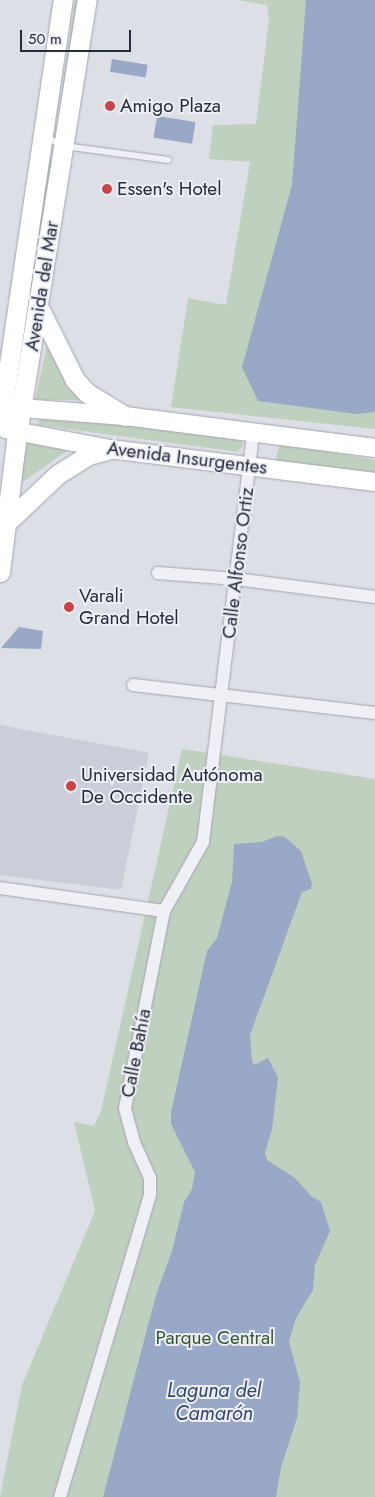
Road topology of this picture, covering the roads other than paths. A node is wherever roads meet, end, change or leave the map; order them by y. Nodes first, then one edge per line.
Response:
1 (63, 0) edge
2 (87, 0) edge
3 (43, 135) junction
4 (64, 146) junction
5 (168, 160) dead end
6 (40, 310) junction
7 (22, 408) junction
8 (125, 416) junction
9 (1, 420) edge
10 (19, 430) junction
11 (253, 432) junction
12 (375, 448) edge
13 (110, 449) junction
14 (250, 466) junction
15 (375, 482) edge
16 (6, 523) junction
17 (0, 572) edge
18 (158, 573) dead end
19 (236, 579) junction
20 (375, 597) edge
21 (133, 685) dead end
22 (222, 694) junction
23 (375, 713) edge
24 (0, 888) edge
25 (164, 911) junction
26 (60, 1497) edge

1 - 3 main road, Avenida del Mar
2 - 4 main road, Avenida del Mar
3 - 4 lane
3 - 9 main road, Avenida del Mar
4 - 5 lane
4 - 6 main road, Avenida del Mar
6 - 7 main road, Avenida del Mar
6 - 8 main road
7 - 8 main road, Avenida Insurgentes
7 - 9 main road, Avenida Insurgentes
7 - 10 main road, Avenida del Mar
8 - 11 main road, Avenida Insurgentes
9 - 10 main road, Avenida Insurgentes
10 - 13 main road, Avenida Insurgentes
10 - 16 main road, Avenida del Mar
11 - 12 main road, Avenida Insurgentes
11 - 14 street, Calle Alfonso Ortiz
13 - 14 main road, Avenida Insurgentes
13 - 16 main road
14 - 15 main road, Avenida Insurgentes
14 - 19 street, Calle Alfonso Ortiz
16 - 17 main road, Avenida del Mar
18 - 19 street
19 - 20 street
19 - 22 street, Calle Alfonso Ortiz
21 - 22 street
22 - 23 street
22 - 25 street, Calle Bahía
24 - 25 street
25 - 26 street, Calle Bahía

